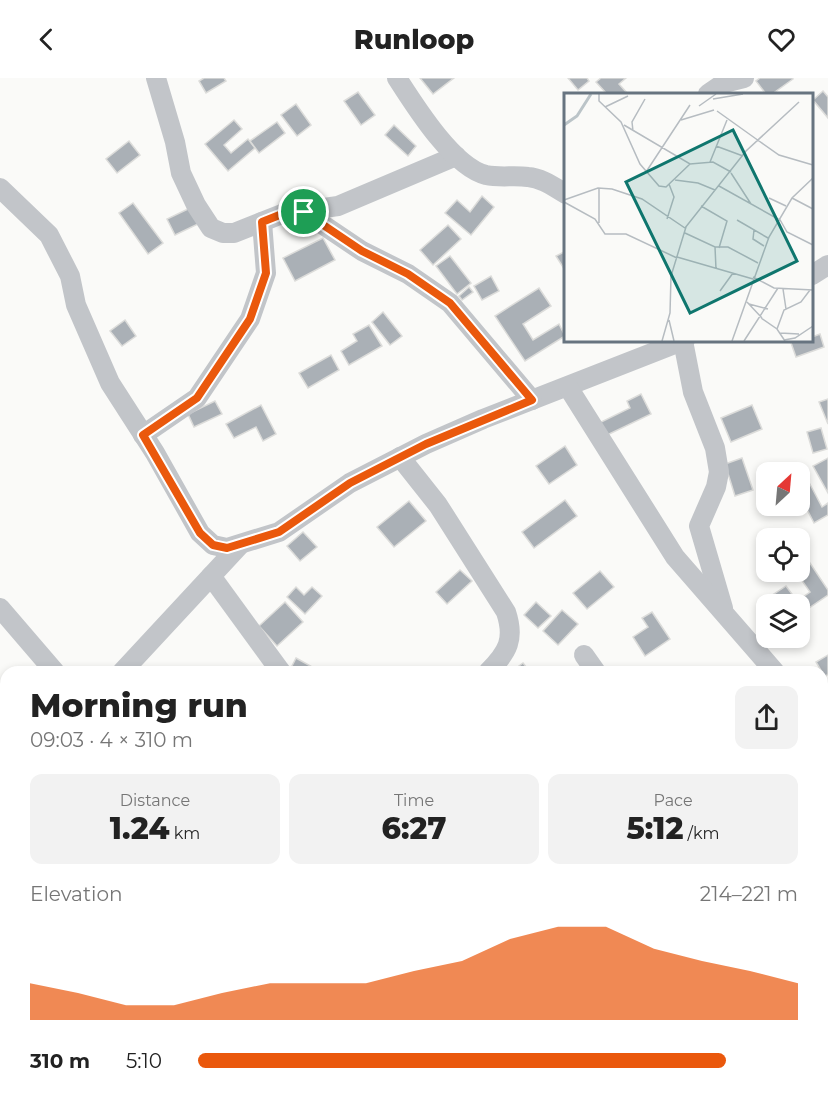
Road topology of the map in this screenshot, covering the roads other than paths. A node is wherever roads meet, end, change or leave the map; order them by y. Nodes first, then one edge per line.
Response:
1 (156, 78) edge
2 (397, 78) edge
3 (744, 78) edge
4 (709, 93) edge
5 (456, 156) junction
6 (0, 188) edge
7 (564, 193) edge
8 (304, 212) junction
9 (262, 222) junction
10 (681, 342) edge
11 (684, 342) edge
12 (568, 387) junction
13 (532, 400) junction
14 (143, 435) junction
15 (400, 457) junction
16 (239, 546) junction
17 (210, 576) junction
18 (0, 608) edge
19 (726, 618) junction
20 (584, 655) dead end
21 (50, 666) edge
22 (128, 666) edge
23 (277, 666) edge
24 (494, 666) edge
25 (592, 666) edge
26 (770, 666) edge

1 - 9 street
2 - 5 street
3 - 4 street
5 - 7 street
5 - 8 street
6 - 14 street
8 - 9 street
8 - 13 street
9 - 14 street
10 - 12 street
11 - 19 street
12 - 13 street
12 - 19 street
13 - 15 street
14 - 16 street
15 - 16 street
15 - 24 street
16 - 17 street
17 - 22 street
17 - 23 street
18 - 21 street
19 - 26 street
20 - 25 street

